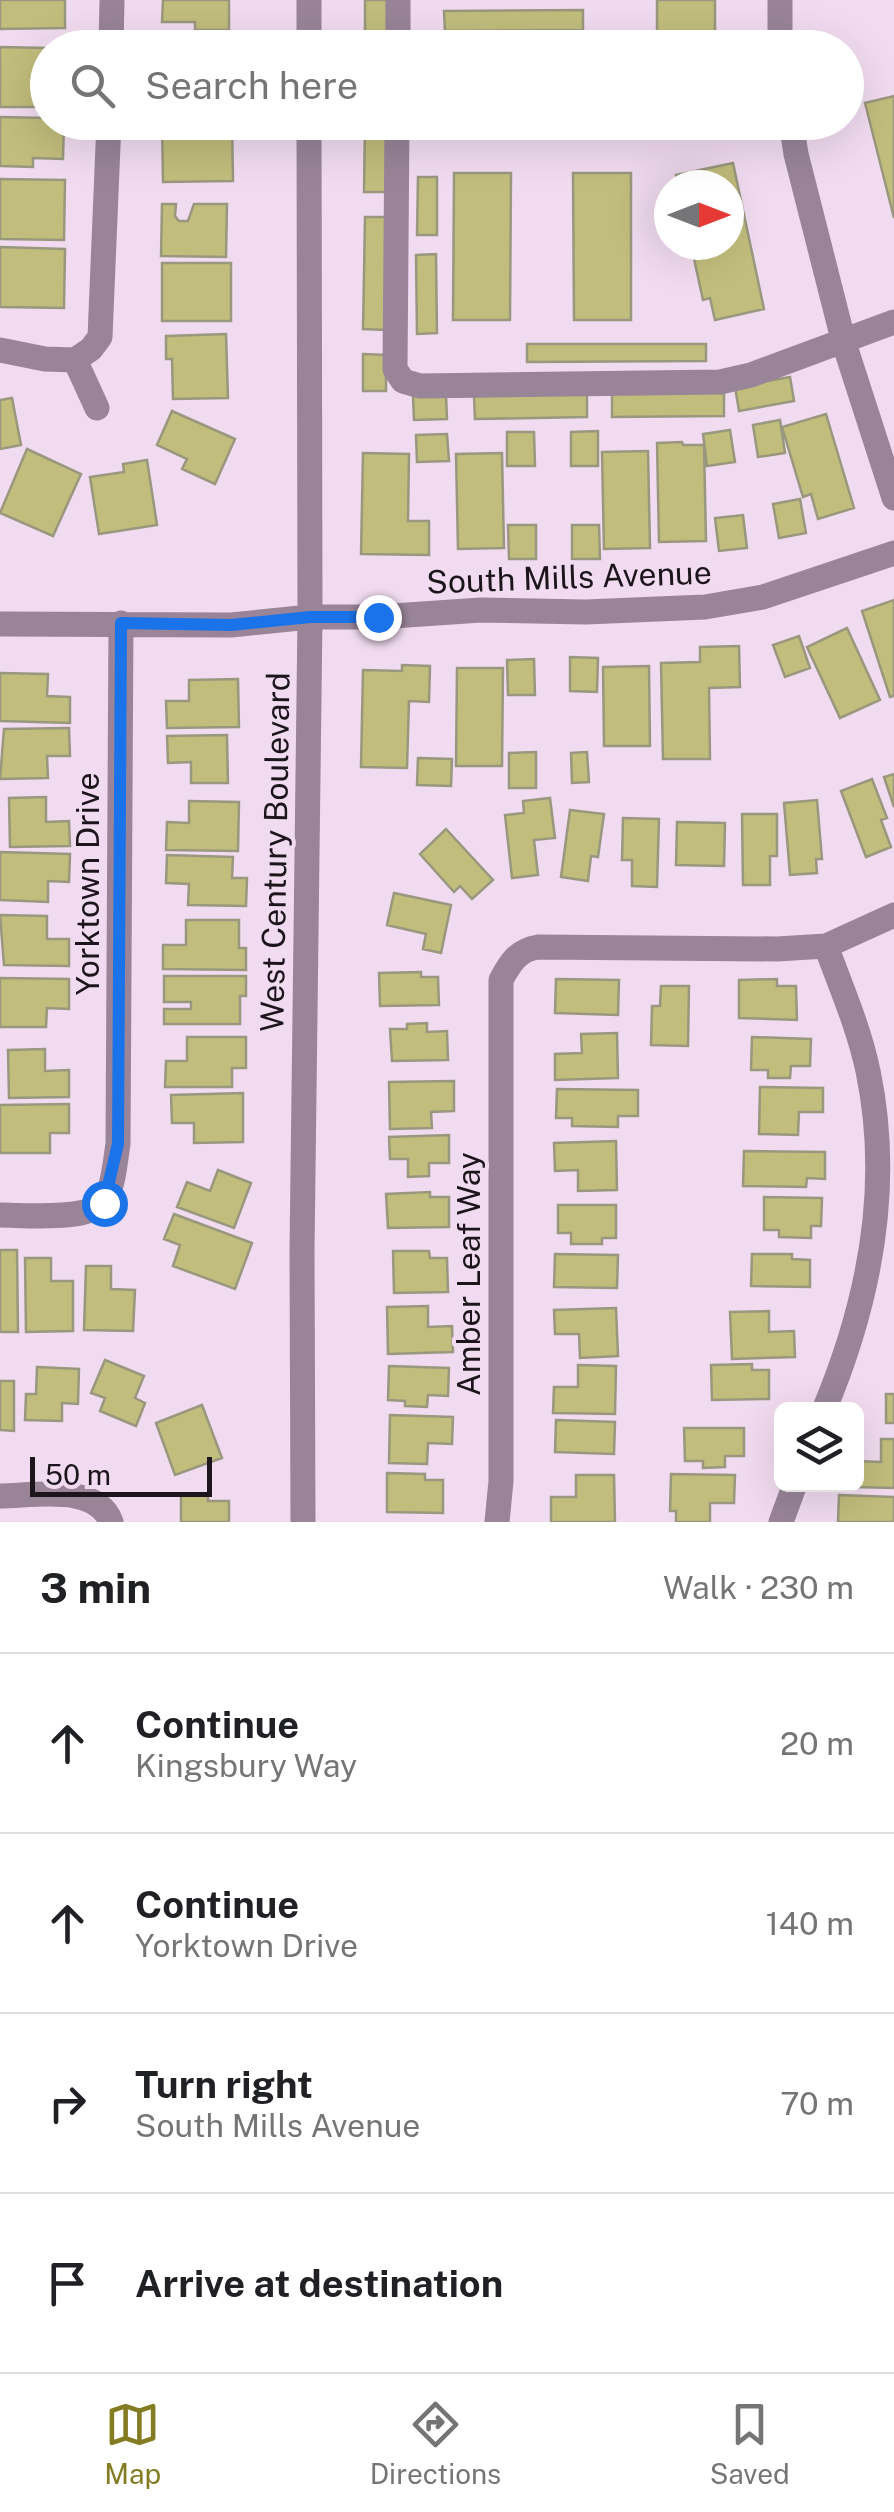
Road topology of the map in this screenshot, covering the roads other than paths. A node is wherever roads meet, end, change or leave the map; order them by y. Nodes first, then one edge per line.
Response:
1 (112, 0) edge
2 (308, 0) edge
3 (398, 0) edge
4 (780, 0) edge
5 (111, 30) edge
6 (308, 30) edge
7 (398, 30) edge
8 (780, 30) edge
9 (108, 140) edge
10 (308, 140) edge
11 (397, 140) edge
12 (794, 140) edge
13 (894, 322) edge
14 (844, 343) junction
15 (0, 350) edge
16 (75, 360) junction
17 (97, 408) dead end
18 (894, 498) edge
19 (894, 554) edge
20 (310, 617) junction
21 (121, 623) junction
22 (0, 624) edge
23 (894, 916) edge
24 (826, 946) junction
25 (0, 1215) edge
26 (827, 1402) edge
27 (792, 1492) edge
28 (0, 1496) edge
29 (111, 1522) edge
30 (303, 1522) edge
31 (497, 1522) edge
32 (781, 1522) edge

1 - 5 street
2 - 6 street
3 - 7 street
4 - 8 street
9 - 16 street
10 - 20 street, West Century Boulevard
11 - 14 street
12 - 14 street
13 - 14 street
14 - 18 street
15 - 16 street
16 - 17 street
19 - 20 street, South Mills Avenue
20 - 21 street, South Mills Avenue
20 - 30 street, West Century Boulevard
21 - 22 street, South Mills Avenue
21 - 25 street, Yorktown Drive
23 - 24 street
24 - 26 street
24 - 31 street, Amber Leaf Way
27 - 32 street
28 - 29 street

